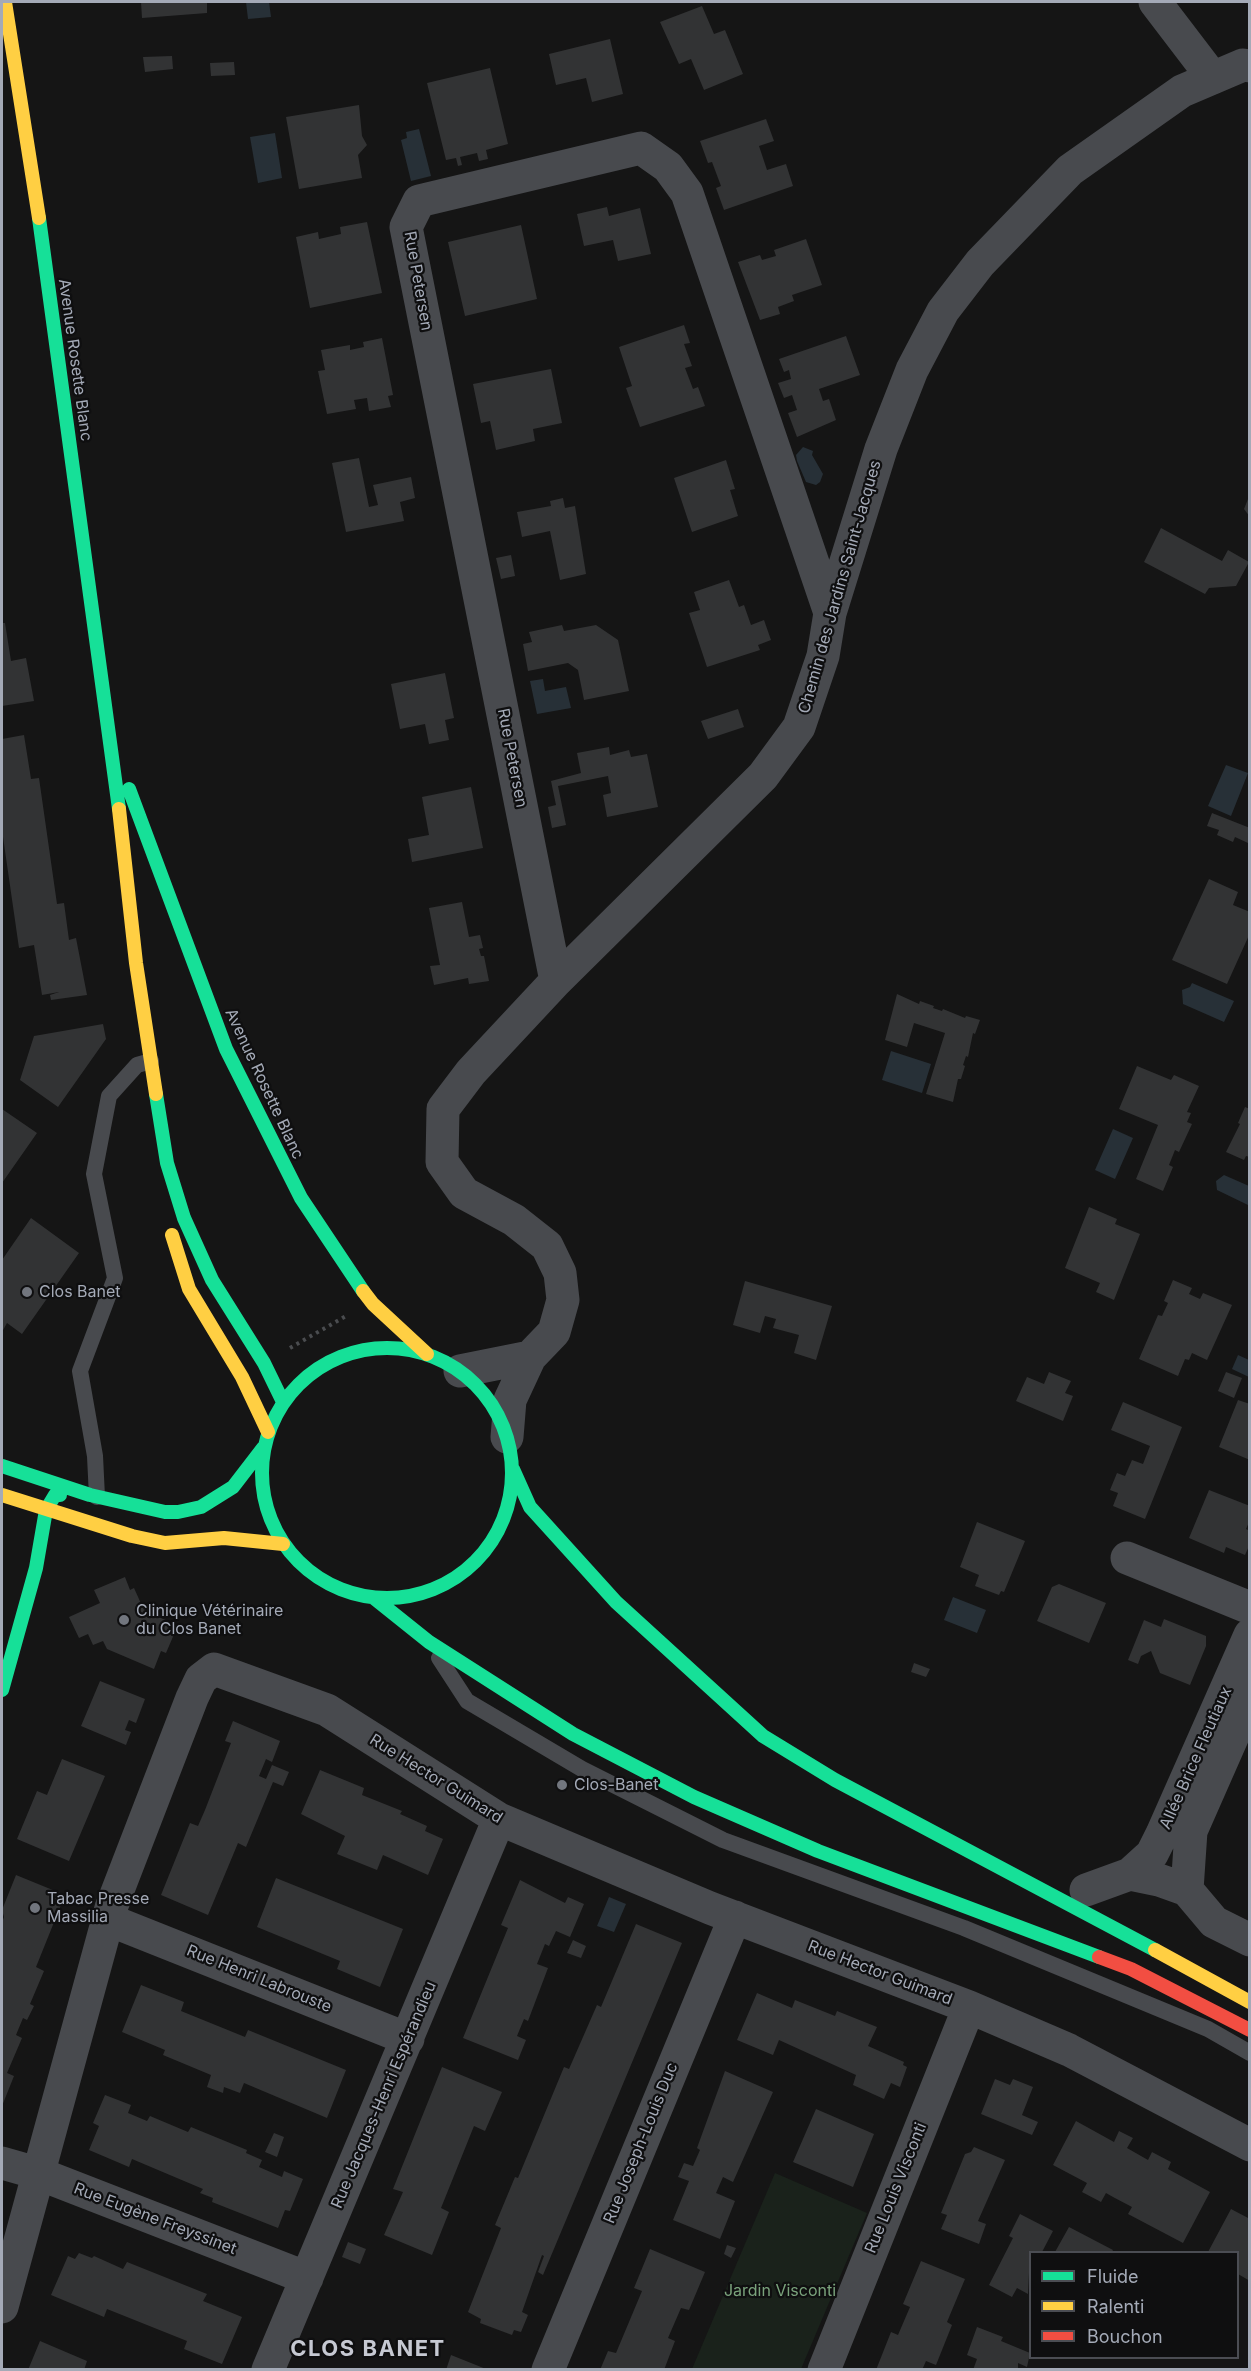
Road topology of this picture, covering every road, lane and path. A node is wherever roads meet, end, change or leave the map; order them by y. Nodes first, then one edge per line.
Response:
1 (5, 2) edge
2 (1155, 2) edge
3 (1250, 66) edge
4 (1213, 78) junction
5 (830, 613) junction
6 (110, 724) junction
7 (556, 981) junction
8 (151, 1061) junction
9 (167, 1163) junction
10 (164, 1197) dead end
11 (166, 1218) dead end
12 (352, 1313) dead end
13 (283, 1352) dead end
14 (428, 1354) junction
15 (530, 1357) junction
16 (460, 1371) junction
17 (283, 1402) junction
18 (268, 1432) junction
19 (507, 1437) junction
20 (263, 1448) junction
21 (2, 1466) edge
22 (513, 1469) junction
23 (2, 1494) edge
24 (94, 1496) junction
25 (46, 1510) junction
26 (283, 1544) junction
27 (1127, 1558) dead end
28 (374, 1598) junction
29 (1250, 1608) edge
30 (1250, 1635) edge
31 (429, 1642) junction
32 (2, 1690) edge
33 (1250, 1697) edge
34 (741, 1713) junction
35 (774, 1724) dead end
36 (499, 1819) junction
37 (1130, 1874) junction
38 (1187, 1890) junction
39 (1089, 1892) dead end
40 (735, 1917) junction
41 (109, 1920) junction
42 (1250, 1940) edge
43 (1250, 2002) edge
44 (969, 2007) junction
45 (1250, 2030) edge
46 (408, 2039) junction
47 (1250, 2053) edge
48 (1250, 2145) edge
49 (2, 2163) edge
50 (37, 2173) junction
51 (307, 2278) junction
52 (2, 2307) edge
53 (268, 2370) edge
54 (548, 2370) edge
55 (824, 2370) edge

1 - 6 main road, Avenue Rosette Blanc
2 - 4 street
3 - 4 street, Chemin des Jardins Saint-Jacques
4 - 5 street, Chemin des Jardins Saint-Jacques
5 - 7 street, Chemin des Jardins Saint-Jacques
5 - 7 street, Rue Petersen
6 - 8 main road, Avenue Rosette Blanc
6 - 14 main road, Avenue Rosette Blanc
7 - 15 street, Chemin des Jardins Saint-Jacques
8 - 9 main road, Avenue Rosette Blanc
8 - 24 lane
9 - 10 main road, Avenue Rosette Blanc
9 - 17 main road, Avenue Rosette Blanc
11 - 18 main road
12 - 13 path
14 - 16 main road
14 - 17 main road
15 - 16 street
15 - 19 street, Chemin des Jardins Saint-Jacques
16 - 19 main road
17 - 18 main road
18 - 20 main road
19 - 22 main road
20 - 24 main road
20 - 26 main road
21 - 24 main road
22 - 28 main road
22 - 34 main road
23 - 25 main road
24 - 25 main road
25 - 26 main road
25 - 32 main road
26 - 28 main road
27 - 29 street
28 - 31 main road
30 - 37 street, Allée Brice Fleutiaux
31 - 45 main road
31 - 47 lane
33 - 38 street, Allée Brice Fleutiaux
34 - 35 main road
34 - 43 main road
36 - 40 street, Rue Hector Guimard
36 - 41 street, Rue Hector Guimard
36 - 46 street, Rue Jacques-Henri Espérandieu
37 - 38 street
37 - 39 street
38 - 42 street
40 - 44 street, Rue Hector Guimard
40 - 54 street, Rue Joseph-Louis Duc
41 - 46 street, Rue Henri Labrouste
41 - 50 street, Rue Hector Guimard
44 - 48 street, Rue Hector Guimard
44 - 55 street, Rue Louis Visconti
46 - 51 street, Rue Jacques-Henri Espérandieu
49 - 50 street, Rue Eugène Freyssinet
50 - 51 street, Rue Eugène Freyssinet
50 - 52 street
51 - 53 street, Rue Jacques-Henri Espérandieu

